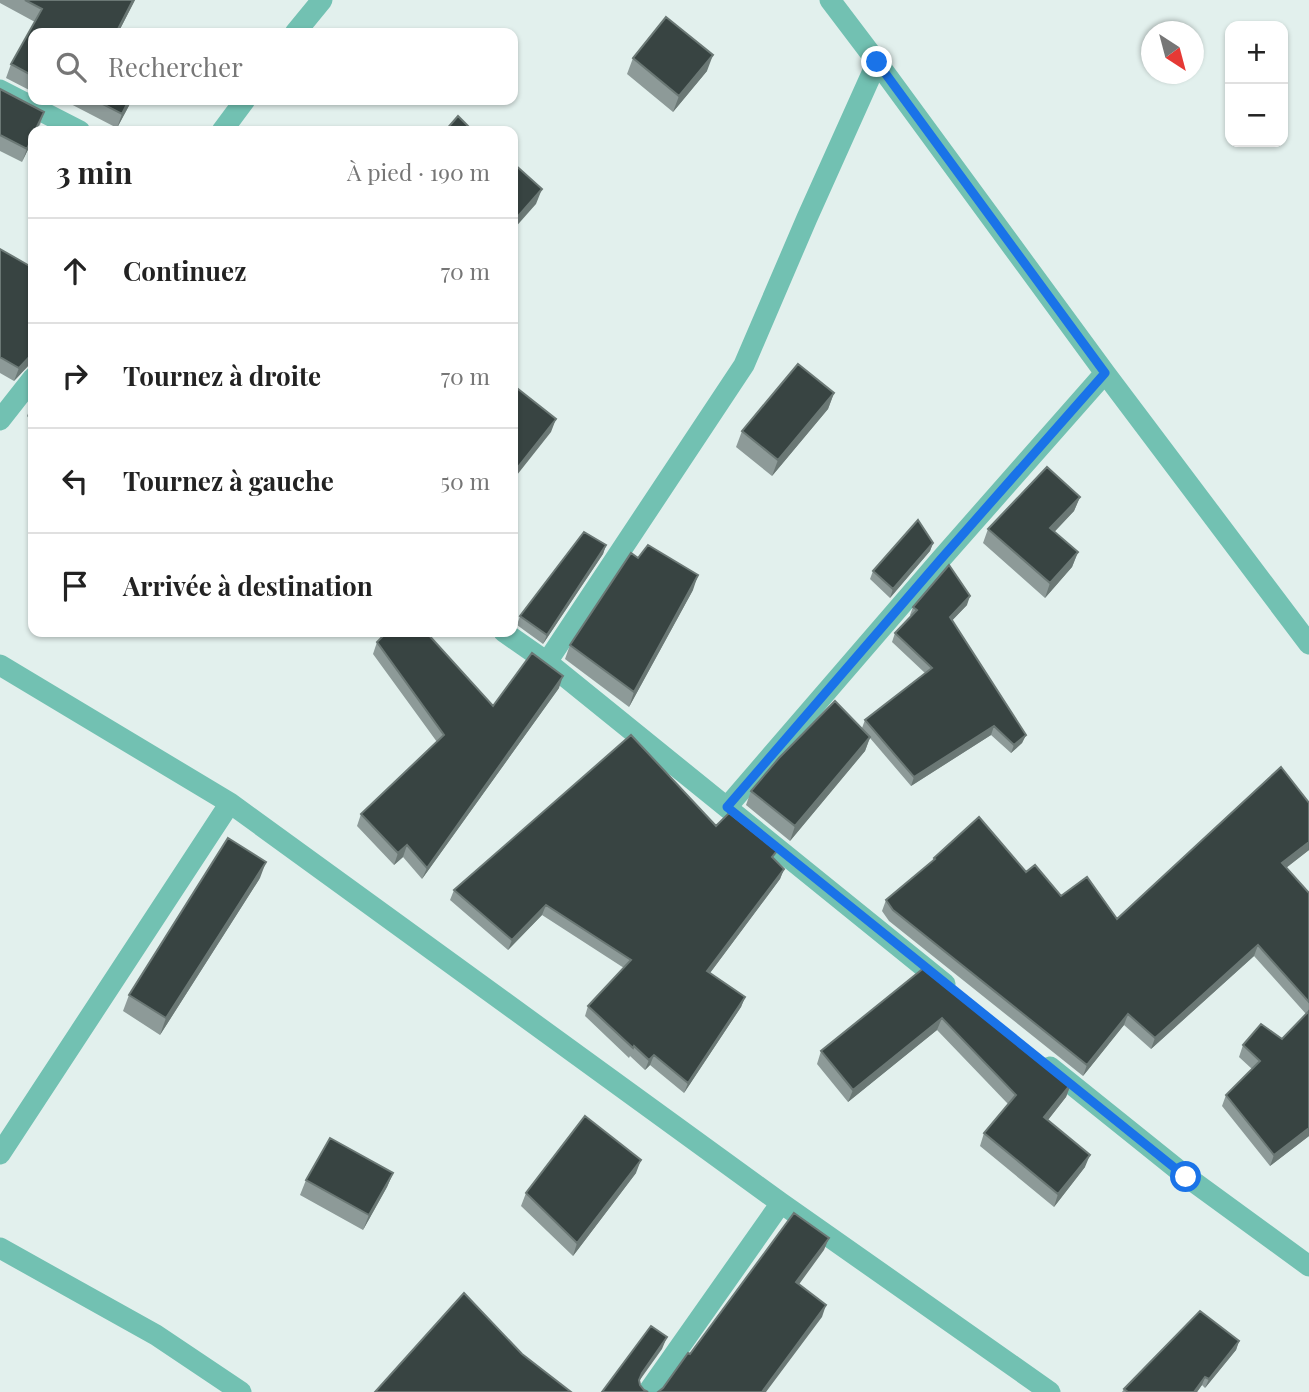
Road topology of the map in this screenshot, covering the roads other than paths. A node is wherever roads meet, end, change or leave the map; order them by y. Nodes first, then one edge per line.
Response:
1 (321, 0) edge
2 (830, 0) edge
3 (299, 28) edge
4 (877, 62) junction
5 (0, 90) edge
6 (28, 104) edge
7 (29, 105) edge
8 (241, 105) edge
9 (70, 126) edge
10 (226, 126) edge
11 (1105, 373) junction
12 (28, 384) edge
13 (0, 420) edge
14 (511, 637) edge
15 (1309, 644) edge
16 (547, 662) junction
17 (0, 665) edge
18 (230, 803) junction
19 (727, 807) junction
20 (961, 996) edge
21 (1036, 1056) edge
22 (0, 1154) edge
23 (781, 1203) junction
24 (0, 1248) edge
25 (1309, 1266) edge
26 (241, 1392) edge
27 (648, 1392) edge
28 (1050, 1392) edge

1 - 3 street
2 - 4 street
4 - 11 street
4 - 16 street
5 - 6 street
7 - 9 street
8 - 10 street
11 - 15 street
11 - 19 street
12 - 13 street
14 - 16 street
16 - 19 street
17 - 18 street
18 - 22 street
18 - 23 street
19 - 20 street
21 - 25 street
23 - 27 street
23 - 28 street
24 - 26 street

